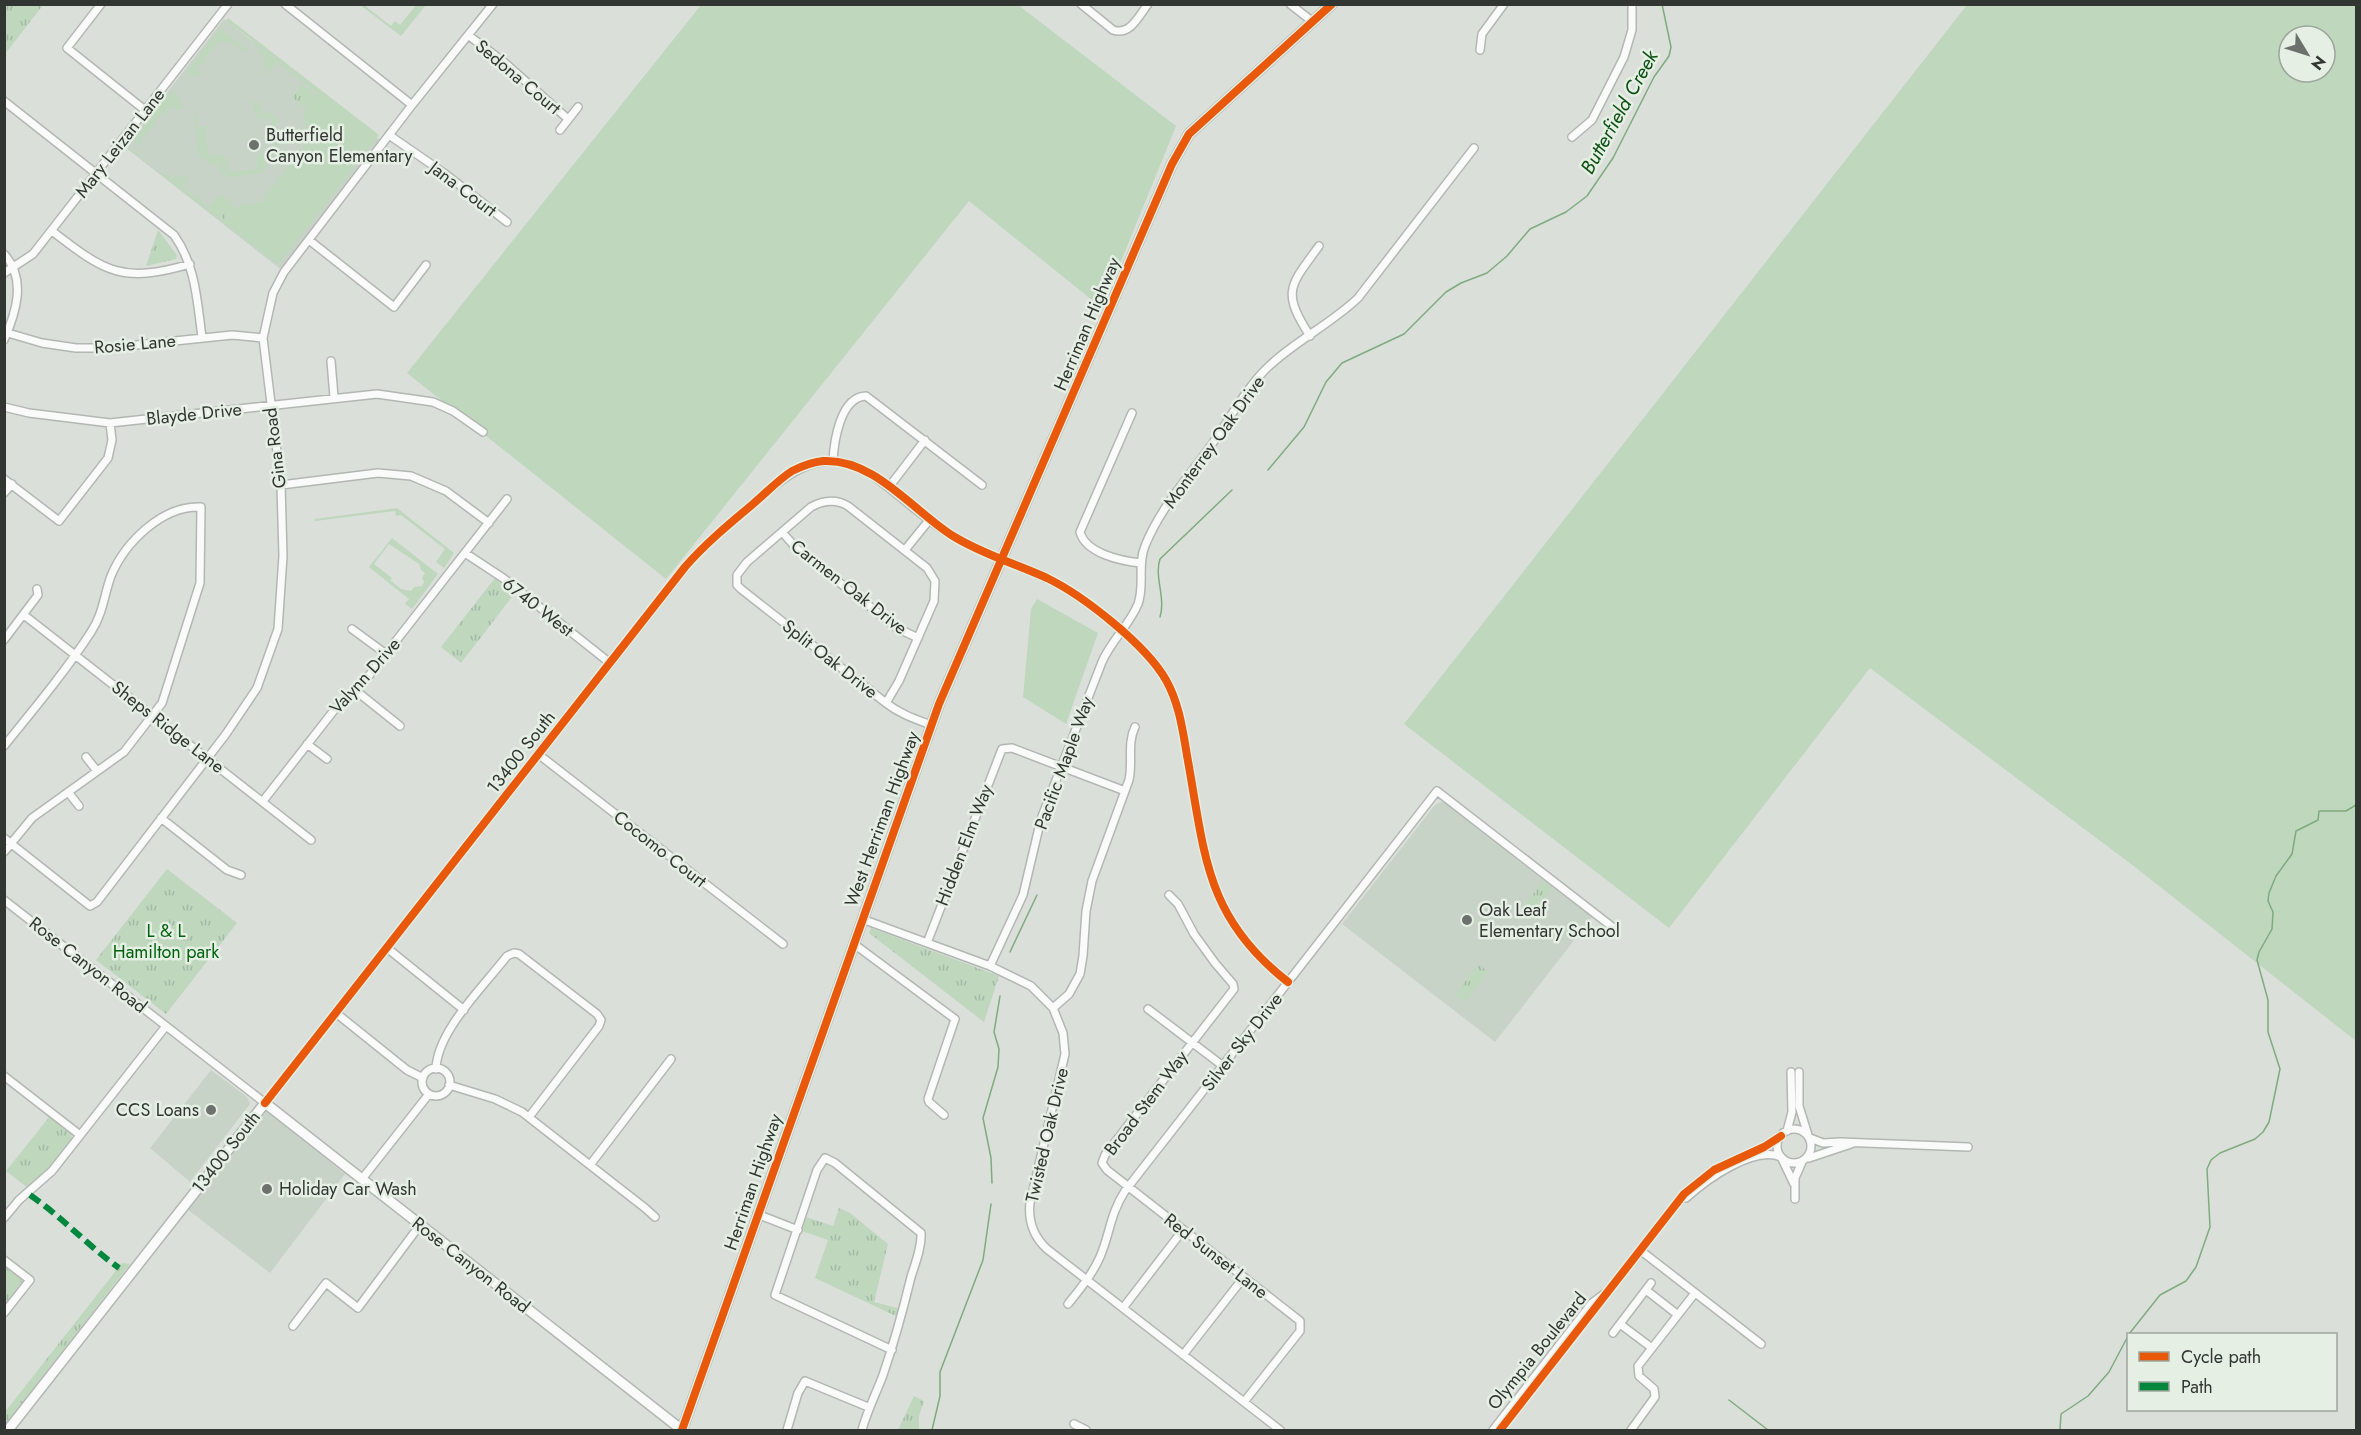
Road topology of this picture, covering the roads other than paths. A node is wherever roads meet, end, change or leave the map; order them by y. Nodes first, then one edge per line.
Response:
1 (101, 4) edge
2 (228, 4) edge
3 (285, 4) edge
4 (493, 4) edge
5 (1081, 4) edge
6 (1148, 4) edge
7 (1290, 4) edge
8 (1332, 4) edge
9 (1504, 4) edge
10 (1632, 4) edge
11 (1313, 22) junction
12 (468, 35) junction
13 (1480, 50) dead end
14 (4, 101) edge
15 (412, 105) junction
16 (578, 107) dead end
17 (146, 111) junction
18 (568, 119) junction
19 (560, 130) dead end
20 (389, 135) junction
21 (1572, 137) dead end
22 (1474, 148) dead end
23 (96, 173) junction
24 (507, 222) dead end
25 (52, 231) junction
26 (309, 240) junction
27 (1319, 246) dead end
28 (4, 254) edge
29 (190, 264) junction
30 (426, 265) dead end
31 (14, 268) junction
32 (4, 273) edge
33 (8, 333) junction
34 (1310, 336) junction
35 (202, 337) junction
36 (263, 338) junction
37 (4, 340) edge
38 (331, 361) dead end
39 (334, 397) junction
40 (270, 406) junction
41 (4, 407) edge
42 (1132, 413) dead end
43 (110, 423) junction
44 (483, 432) dead end
45 (925, 440) junction
46 (833, 461) junction
47 (4, 479) edge
48 (12, 484) junction
49 (281, 485) junction
50 (982, 485) dead end
51 (889, 487) junction
52 (4, 493) edge
53 (507, 499) dead end
54 (930, 519) junction
55 (489, 523) junction
56 (782, 532) junction
57 (905, 550) junction
58 (465, 553) junction
59 (1002, 559) junction
60 (1141, 563) junction
61 (37, 589) dead end
62 (24, 615) junction
63 (352, 629) dead end
64 (1120, 630) junction
65 (918, 638) junction
66 (4, 640) edge
67 (386, 654) junction
68 (76, 655) junction
69 (610, 663) junction
70 (355, 690) junction
71 (886, 703) junction
72 (939, 704) joint
73 (153, 715) junction
74 (931, 725) junction
75 (400, 726) dead end
76 (1135, 727) dead end
77 (307, 744) junction
78 (4, 746) edge
79 (538, 754) junction
80 (86, 757) dead end
81 (207, 758) junction
82 (327, 759) dead end
83 (1061, 766) junction
84 (97, 771) junction
85 (1125, 791) junction
86 (68, 792) junction
87 (263, 801) junction
88 (79, 806) dead end
89 (161, 818) junction
90 (4, 838) edge
91 (311, 840) dead end
92 (12, 843) junction
93 (4, 852) edge
94 (241, 875) dead end
95 (1169, 895) dead end
96 (4, 900) edge
97 (862, 919) junction
98 (1615, 929) dead end
99 (927, 943) junction
100 (783, 944) dead end
101 (854, 944) junction
102 (387, 948) junction
103 (990, 966) junction
104 (1288, 982) junction
105 (1053, 1008) junction
106 (1148, 1009) dead end
107 (464, 1010) junction
108 (336, 1013) junction
109 (166, 1026) junction
110 (1192, 1043) junction
111 (671, 1059) dead end
112 (1222, 1066) junction
113 (436, 1069) junction
114 (4, 1076) edge
115 (423, 1078) junction
116 (449, 1086) junction
117 (429, 1094) junction
118 (265, 1103) junction
119 (944, 1115) dead end
120 (529, 1117) junction
121 (1784, 1133) junction
122 (80, 1135) junction
123 (1809, 1137) junction
124 (1851, 1144) junction
125 (1968, 1146) dead end
126 (1781, 1157) junction
127 (1804, 1161) junction
128 (590, 1165) junction
129 (362, 1179) junction
130 (1794, 1184) junction
131 (1129, 1187) junction
132 (1795, 1199) dead end
133 (757, 1214) junction
134 (1666, 1216) junction
135 (655, 1217) dead end
136 (4, 1218) edge
137 (420, 1225) junction
138 (798, 1230) junction
139 (1183, 1230) junction
140 (1640, 1250) junction
141 (4, 1260) edge
142 (1244, 1277) junction
143 (1087, 1280) junction
144 (1651, 1283) dead end
145 (1646, 1290) junction
146 (1606, 1293) junction
147 (1695, 1293) junction
148 (1068, 1304) dead end
149 (1123, 1308) junction
150 (4, 1313) edge
151 (1677, 1316) junction
152 (1620, 1323) junction
153 (292, 1326) dead end
154 (1613, 1333) dead end
155 (1761, 1344) dead end
156 (1652, 1348) junction
157 (892, 1350) junction
158 (1183, 1355) junction
159 (1244, 1402) junction
160 (868, 1407) junction
161 (1074, 1424) dead end
162 (8, 1431) edge
163 (682, 1431) edge
164 (788, 1431) edge
165 (862, 1431) edge
166 (1086, 1431) edge
167 (1280, 1431) edge
168 (1493, 1431) edge
169 (1500, 1431) edge
170 (1631, 1431) edge

1 - 17 street
2 - 17 street, Mary Leizan Lane
3 - 15 street
4 - 12 street, Gina Road
5 - 6 street
7 - 11 street
8 - 11 main road, Herriman Highway
9 - 13 street
10 - 21 street
11 - 59 main road, Herriman Highway
12 - 15 street, Gina Road
12 - 18 street, Sedona Court
14 - 23 street
15 - 20 street, Gina Road
16 - 18 street, Sedona Court
17 - 23 street, Mary Leizan Lane
18 - 19 street, Sedona Court
20 - 24 street, Jana Court
20 - 26 street, Gina Road
22 - 34 street, Monterrey Oak Drive
23 - 25 street, Mary Leizan Lane
23 - 29 street
25 - 29 street
25 - 31 street, Mary Leizan Lane
26 - 30 street
26 - 36 street, Gina Road
27 - 34 street
28 - 31 street
29 - 35 street
31 - 32 street, Mary Leizan Lane
31 - 33 street
33 - 35 street, Rosie Lane
33 - 37 street
34 - 60 street, Monterrey Oak Drive
35 - 36 street, Rosie Lane
36 - 40 street, Gina Road
38 - 39 street
39 - 40 street, Blayde Drive
39 - 44 street, Blayde Drive
40 - 43 street, Blayde Drive
40 - 49 street, Gina Road
41 - 43 street, Blayde Drive
42 - 60 street
43 - 48 street
45 - 46 street
45 - 50 street
45 - 51 street
46 - 51 street
46 - 69 street, 13400 South
47 - 48 street
48 - 52 street
49 - 55 street
49 - 81 street, Gina Road
51 - 54 street
53 - 55 street, Valynn Drive
54 - 57 street
54 - 59 street
55 - 58 street, Valynn Drive
56 - 57 street
56 - 65 street, Carmen Oak Drive
56 - 71 street, Split Oak Drive
57 - 65 street
58 - 67 street, Valynn Drive
58 - 69 street, 6740 West
59 - 64 street
59 - 72 main road, Herriman Highway
60 - 64 street, Monterrey Oak Drive
61 - 62 street
62 - 66 street
62 - 68 street, Sheps Ridge Lane
63 - 67 street
64 - 83 street, Pacific Maple Way
64 - 104 street
65 - 71 street
67 - 70 street, Valynn Drive
68 - 73 street, Sheps Ridge Lane
68 - 73 street
68 - 78 street
69 - 79 street, 13400 South
70 - 75 street
70 - 77 street, Valynn Drive
71 - 74 street, Split Oak Drive
72 - 74 main road, West Herriman Highway
73 - 81 street, Sheps Ridge Lane
73 - 84 street
74 - 97 main road, West Herriman Highway
76 - 85 street
77 - 82 street
77 - 87 street, Valynn Drive
79 - 100 street, Cocomo Court
79 - 102 street, 13400 South
80 - 84 street
81 - 87 street, Sheps Ridge Lane
81 - 89 street, Gina Road
83 - 85 street
83 - 99 street, Hidden Elm Way
83 - 103 street, Pacific Maple Way
84 - 86 street
85 - 105 street
86 - 88 street
86 - 92 street
87 - 91 street, Sheps Ridge Lane
89 - 92 street, Gina Road
89 - 94 street
90 - 92 street
92 - 93 street
95 - 110 street, Broad Stem Way
96 - 109 street, Rose Canyon Road
97 - 99 street, Twisted Oak Drive
97 - 101 main road, West Herriman Highway
98 - 104 street, Silver Sky Drive
99 - 103 street, Twisted Oak Drive
101 - 119 street
101 - 133 main road, Herriman Highway
102 - 107 street
102 - 108 street, 13400 South
103 - 105 street, Twisted Oak Drive
104 - 112 street, Silver Sky Drive
105 - 143 street, Twisted Oak Drive
106 - 110 street
107 - 113 street
107 - 120 street
108 - 115 street
108 - 118 street, 13400 South
109 - 118 street, Rose Canyon Road
109 - 122 street
110 - 112 street
110 - 131 street, Broad Stem Way
111 - 128 street
112 - 131 street, Silver Sky Drive
113 - 115 street
113 - 116 street
114 - 122 street
115 - 117 street
116 - 117 street
116 - 120 street
117 - 129 street
118 - 129 main road, Rose Canyon Road
118 - 162 main road, 13400 South
120 - 128 street
121 - 123 street
121 - 123 street
121 - 126 street
121 - 134 street, Olympia Boulevard
122 - 136 street
123 - 124 street
123 - 127 street
124 - 125 street
124 - 127 street
126 - 127 street
126 - 130 street
126 - 134 street, Olympia Boulevard
127 - 130 street
128 - 135 street
129 - 137 main road, Rose Canyon Road
130 - 132 street
131 - 139 street, Red Sunset Lane
131 - 143 street, Silver Sky Drive
133 - 138 street
133 - 163 main road, Herriman Highway
134 - 140 street, Olympia Boulevard
137 - 153 street
137 - 163 main road, Rose Canyon Road
138 - 157 street
138 - 157 street
139 - 142 street, Red Sunset Lane
139 - 149 street
140 - 146 street, Olympia Boulevard
140 - 147 street
141 - 150 street
142 - 158 street
142 - 159 street, Red Sunset Lane
143 - 148 street, Silver Sky Drive
143 - 149 street, Twisted Oak Drive
144 - 145 street
145 - 151 street
145 - 152 street
146 - 168 street, Olympia Boulevard
146 - 169 street, Olympia Boulevard
147 - 151 street
147 - 155 street
149 - 158 street, Twisted Oak Drive
151 - 156 street
152 - 154 street
152 - 156 street
156 - 170 street
157 - 160 street
158 - 159 street, Twisted Oak Drive
159 - 167 street, Twisted Oak Drive
160 - 164 street
160 - 165 street
161 - 166 street

